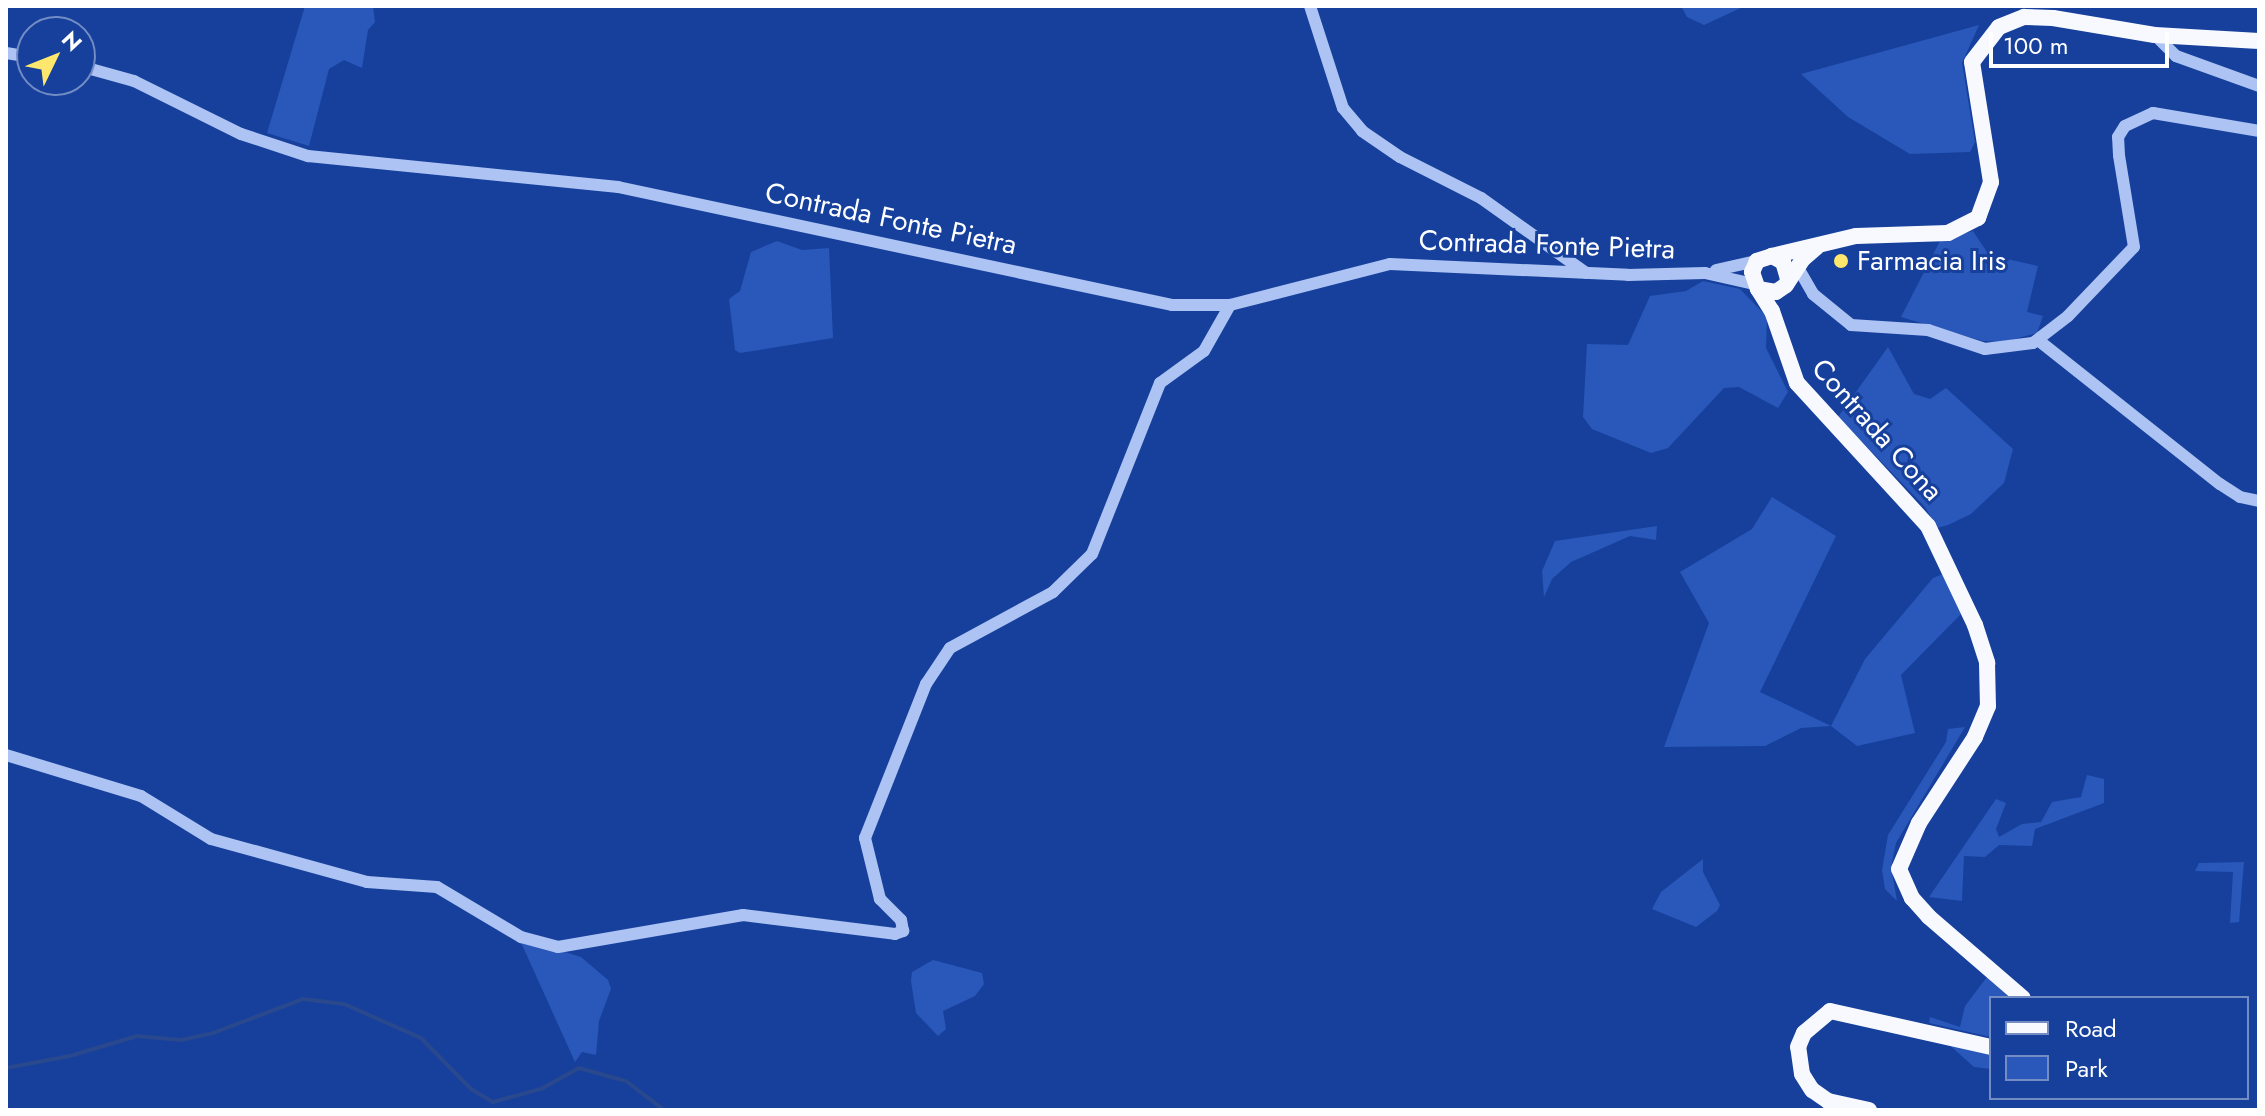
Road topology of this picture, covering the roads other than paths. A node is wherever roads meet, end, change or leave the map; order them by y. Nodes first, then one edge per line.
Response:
1 (1310, 6) edge
2 (2155, 35) junction
3 (2259, 41) edge
4 (96, 70) edge
5 (2259, 86) edge
6 (2259, 131) edge
7 (1825, 242) junction
8 (1765, 259) junction
9 (1586, 273) junction
10 (1705, 273) junction
11 (1789, 278) junction
12 (1756, 287) junction
13 (1230, 305) junction
14 (1779, 336) junction
15 (2038, 340) junction
16 (2259, 501) edge
17 (6, 755) edge
18 (2021, 996) edge
19 (1989, 1046) edge
20 (1869, 1110) edge

1 - 9 street
2 - 3 main road
2 - 5 street
2 - 7 main road
4 - 13 street, Contrada Fonte Pietra
6 - 15 street
7 - 8 main road
7 - 11 main road
8 - 10 street
8 - 11 main road
8 - 12 main road
9 - 10 street, Contrada Fonte Pietra
9 - 13 street, Contrada Fonte Pietra
10 - 12 street
11 - 12 main road
11 - 14 main road, Contrada Cona
11 - 15 street
12 - 14 main road, Contrada Cona
13 - 17 street
14 - 18 main road, Contrada Cona
15 - 16 street
19 - 20 main road

